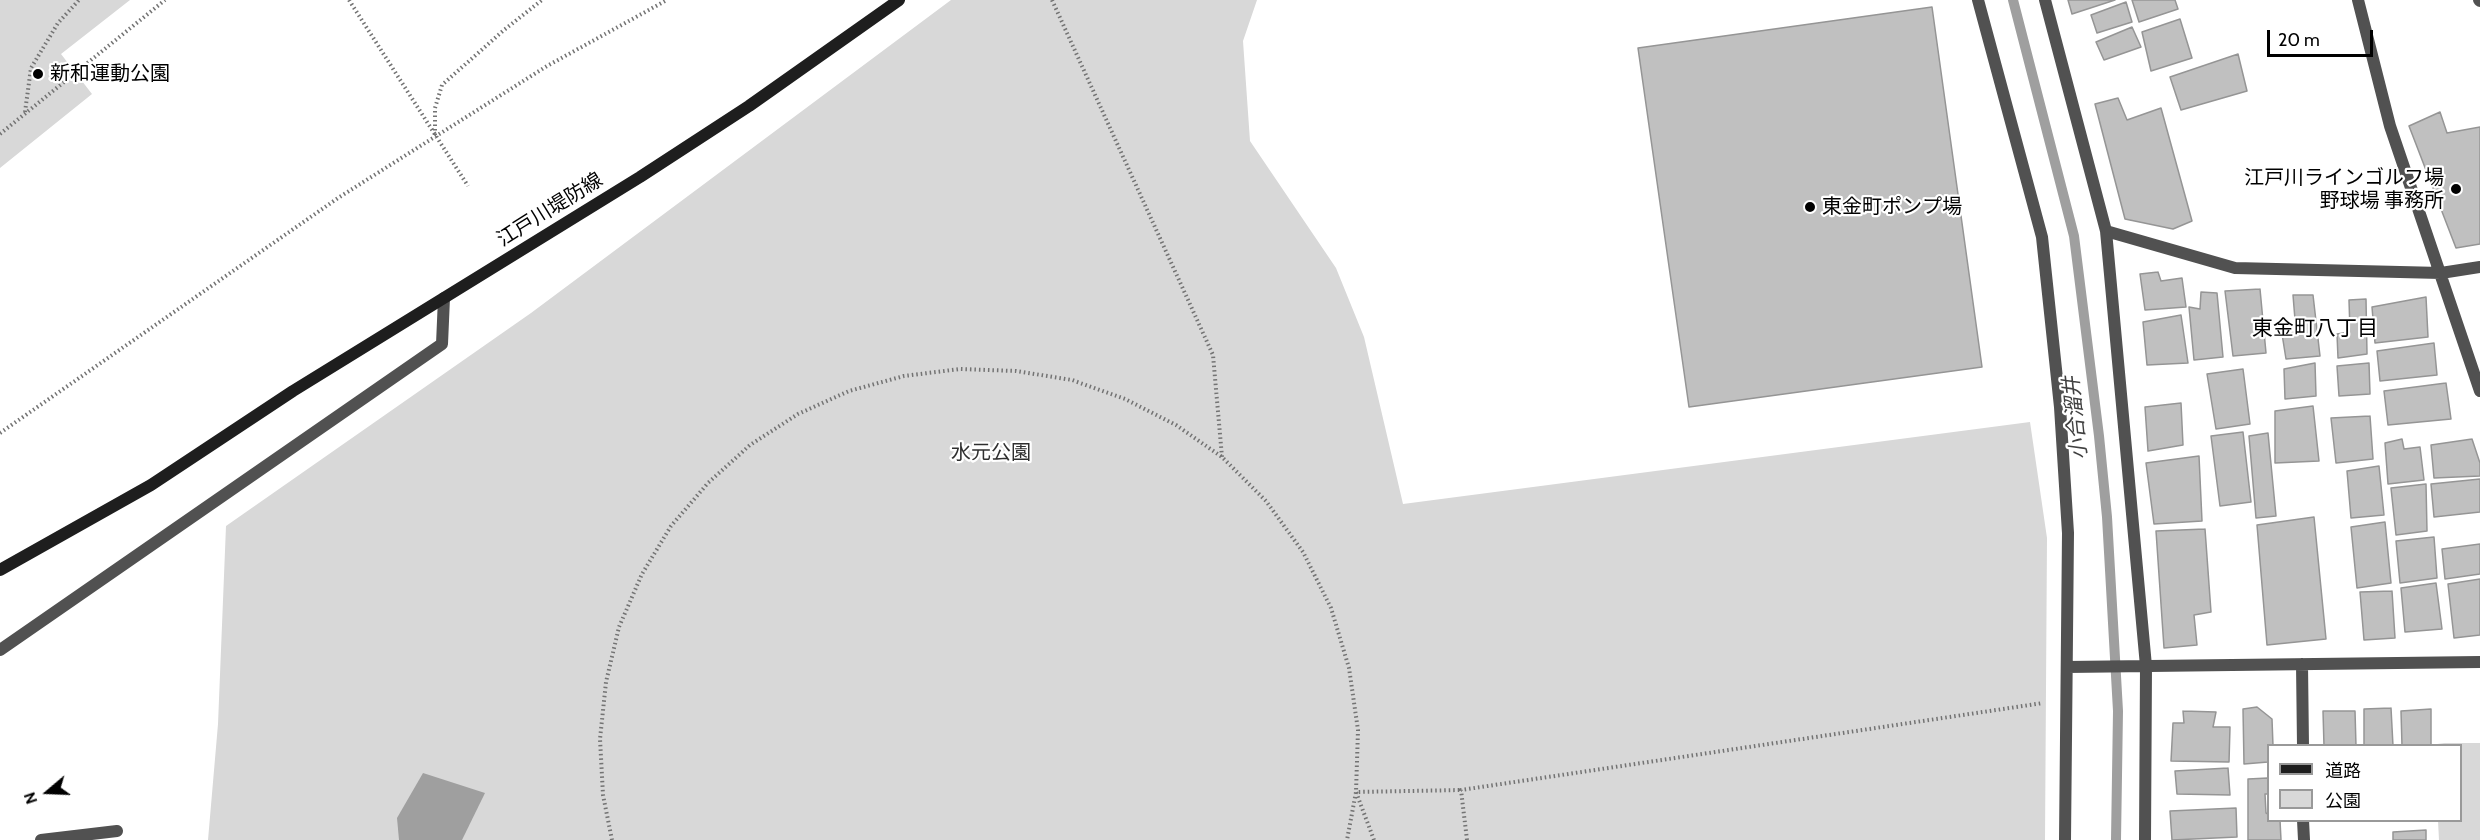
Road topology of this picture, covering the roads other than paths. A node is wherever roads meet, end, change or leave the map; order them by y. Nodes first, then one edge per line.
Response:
1 (899, 0) edge
2 (1978, 0) edge
3 (2045, 0) edge
4 (2358, 0) edge
5 (2106, 231) junction
6 (2480, 267) edge
7 (2441, 273) junction
8 (444, 298) junction
9 (2480, 391) edge
10 (0, 570) edge
11 (0, 650) edge
12 (2480, 662) edge
13 (2302, 664) junction
14 (2146, 666) junction
15 (2067, 667) junction
16 (2303, 744) edge
17 (2303, 822) edge
18 (117, 831) dead end
19 (41, 840) edge
20 (2065, 840) edge
21 (2145, 840) edge
22 (2304, 840) edge

1 - 8 main road, 江戸川堤防線
2 - 15 street
3 - 5 street
4 - 7 street
5 - 7 street
5 - 14 street
6 - 7 street
7 - 9 street
8 - 10 main road, 江戸川堤防線
8 - 11 street
12 - 13 street
13 - 14 street
13 - 16 street
14 - 15 street
14 - 21 street
15 - 20 street
17 - 22 street
18 - 19 street

